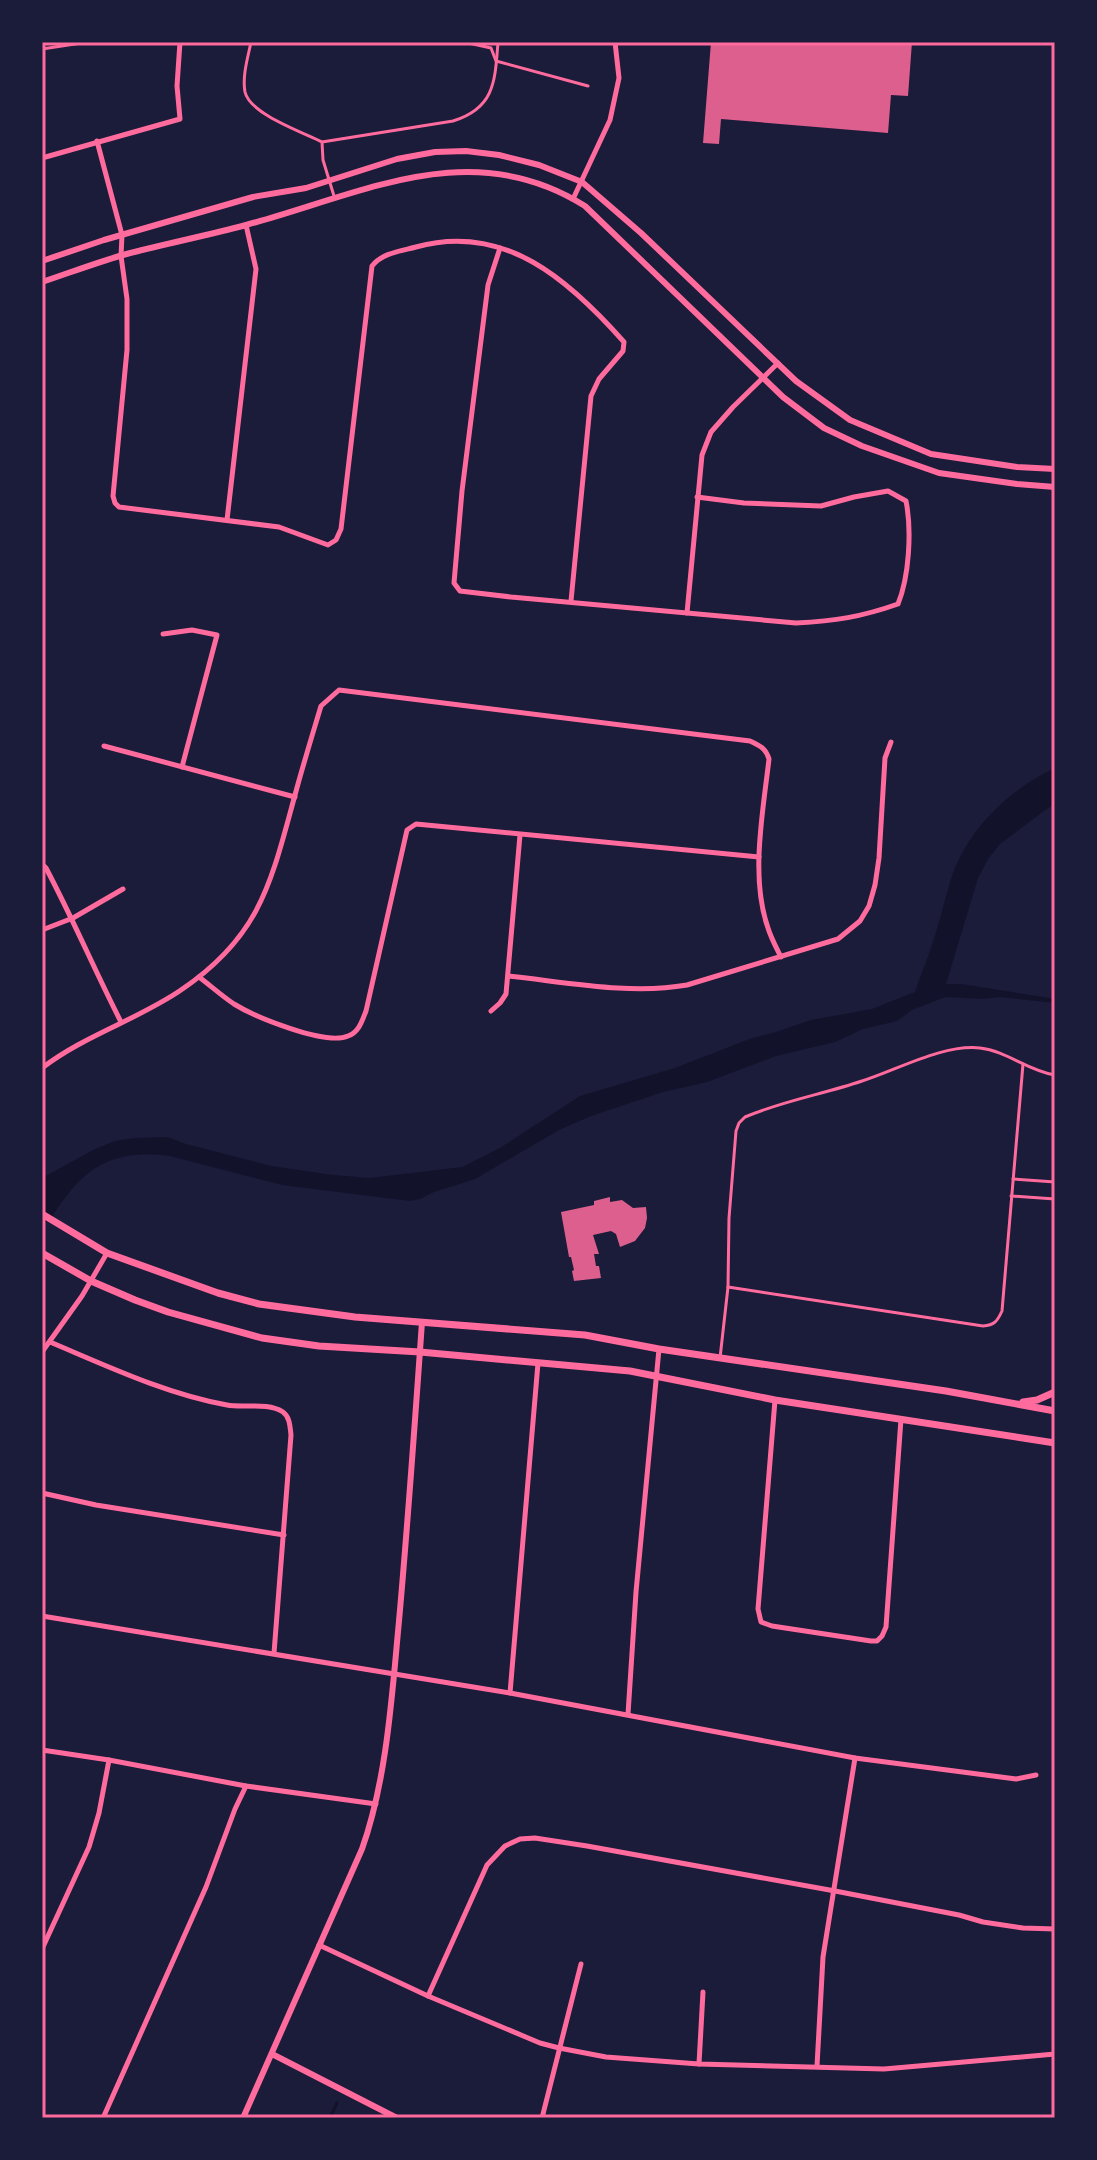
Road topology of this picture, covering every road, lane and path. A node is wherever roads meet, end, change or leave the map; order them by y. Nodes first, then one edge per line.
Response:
1 (88, 42) edge
2 (180, 42) edge
3 (251, 42) edge
4 (464, 42) edge
5 (498, 42) edge
6 (615, 42) edge
7 (42, 49) edge
8 (496, 61) junction
9 (588, 86) dead end
10 (97, 141) junction
11 (322, 142) junction
12 (42, 158) edge
13 (329, 181) junction
14 (582, 182) junction
15 (335, 197) junction
16 (573, 199) junction
17 (246, 225) junction
18 (122, 235) junction
19 (500, 248) junction
20 (121, 256) junction
21 (42, 261) edge
22 (42, 282) edge
23 (778, 363) junction
24 (763, 378) junction
25 (1055, 469) edge
26 (1055, 487) edge
27 (697, 497) junction
28 (227, 520) junction
29 (571, 601) junction
30 (687, 613) junction
31 (163, 634) dead end
32 (891, 742) dead end
33 (104, 746) dead end
34 (182, 767) junction
35 (295, 797) junction
36 (520, 835) junction
37 (759, 857) junction
38 (42, 864) edge
39 (123, 889) dead end
40 (73, 918) junction
41 (42, 930) edge
42 (781, 957) junction
43 (508, 976) junction
44 (199, 977) junction
45 (491, 1011) dead end
46 (121, 1022) junction
47 (1023, 1064) junction
48 (42, 1068) edge
49 (1055, 1075) edge
50 (1013, 1179) junction
51 (1055, 1182) edge
52 (1011, 1196) junction
53 (1055, 1199) edge
54 (42, 1214) edge
55 (107, 1253) junction
56 (43, 1254) edge
57 (91, 1281) junction
58 (728, 1287) junction
59 (422, 1322) junction
60 (50, 1342) junction
61 (659, 1349) junction
62 (42, 1352) edge
63 (420, 1352) junction
64 (720, 1358) junction
65 (538, 1362) junction
66 (656, 1376) junction
67 (1055, 1392) edge
68 (775, 1400) junction
69 (1017, 1403) junction
70 (1055, 1411) edge
71 (901, 1418) junction
72 (1055, 1443) edge
73 (42, 1493) edge
74 (284, 1535) junction
75 (42, 1616) edge
76 (274, 1653) junction
77 (394, 1673) junction
78 (510, 1693) junction
79 (628, 1714) junction
80 (42, 1750) edge
81 (855, 1758) junction
82 (109, 1760) junction
83 (1036, 1775) dead end
84 (246, 1786) junction
85 (376, 1804) junction
86 (835, 1891) junction
87 (1055, 1929) edge
88 (319, 1945) junction
89 (42, 1949) edge
90 (581, 1964) dead end
91 (703, 1992) dead end
92 (428, 1996) junction
93 (559, 2048) junction
94 (272, 2054) junction
95 (1055, 2054) edge
96 (699, 2064) junction
97 (817, 2066) junction
98 (103, 2118) edge
99 (243, 2118) edge
100 (397, 2118) edge
101 (542, 2118) edge

1 - 7 lane
2 - 10 street
3 - 11 lane
4 - 8 lane
5 - 8 lane
6 - 14 street
8 - 9 lane
8 - 11 lane
10 - 12 street
10 - 18 street
11 - 13 lane
13 - 14 street
13 - 15 lane
13 - 18 street
14 - 16 street
14 - 23 street
15 - 16 street
15 - 17 street
16 - 24 street
17 - 20 street
17 - 28 street
18 - 20 street
18 - 21 street
19 - 28 street
19 - 29 street
19 - 29 street
20 - 22 street
20 - 28 street
23 - 24 street
23 - 25 street
24 - 26 street
24 - 27 street
27 - 30 street
27 - 30 street
29 - 30 street
31 - 34 street
32 - 42 street
33 - 34 street
34 - 35 street
35 - 37 street
35 - 44 street
36 - 37 street
36 - 43 street
36 - 44 street
37 - 42 street
38 - 40 street
39 - 40 street
40 - 41 street
40 - 46 street
42 - 43 street
43 - 45 street
44 - 46 street
46 - 48 street
47 - 49 lane
47 - 50 lane
47 - 58 lane
50 - 51 lane
50 - 52 lane
52 - 53 lane
52 - 58 lane
54 - 55 main road
55 - 57 street
55 - 59 main road
56 - 57 main road
57 - 60 street
57 - 63 main road
58 - 64 lane
59 - 61 main road
59 - 63 street
60 - 62 street
60 - 74 street
61 - 64 main road
61 - 66 street
63 - 65 main road
63 - 77 street
64 - 69 main road
65 - 66 main road
65 - 78 street
66 - 68 main road
66 - 79 street
67 - 69 main road
68 - 71 main road
68 - 71 street
69 - 70 main road
71 - 72 main road
73 - 74 street
74 - 76 street
75 - 76 street
76 - 77 street
77 - 78 street
77 - 85 street
78 - 79 street
79 - 81 street
80 - 82 street
81 - 83 street
81 - 86 street
82 - 84 street
82 - 89 street
84 - 85 street
84 - 98 street
85 - 88 street
86 - 87 street
86 - 92 street
86 - 97 street
88 - 92 street
88 - 94 street
90 - 93 street
91 - 96 street
92 - 93 street
93 - 96 street
93 - 101 street
94 - 99 street
94 - 100 street
95 - 97 street
96 - 97 street

